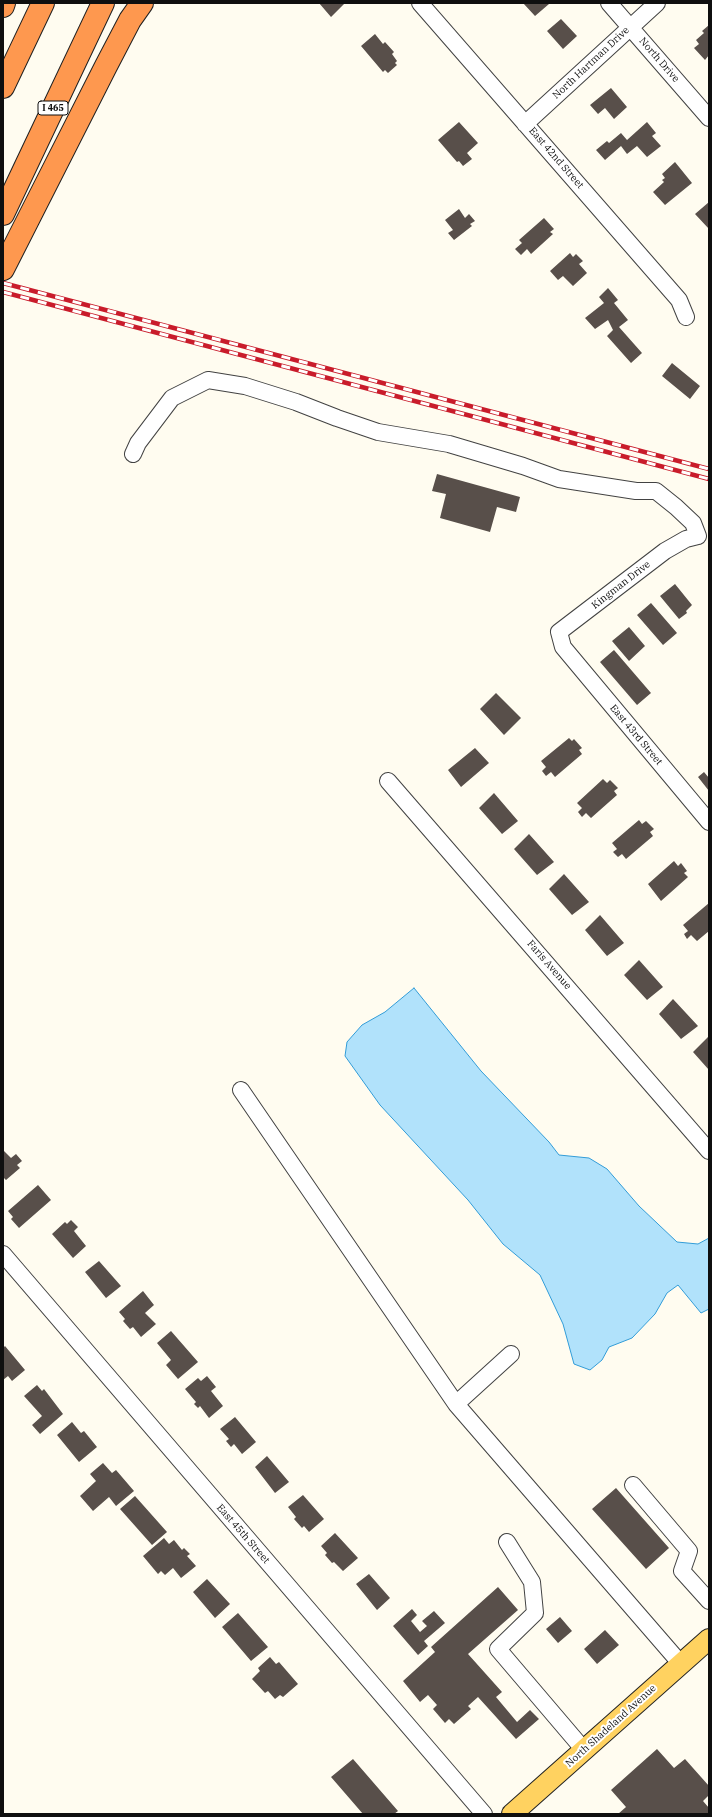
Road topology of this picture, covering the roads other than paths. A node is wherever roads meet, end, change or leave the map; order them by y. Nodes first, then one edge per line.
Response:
1 (4, 3) edge
2 (43, 3) edge
3 (103, 3) edge
4 (142, 3) edge
5 (420, 3) edge
6 (609, 3) edge
7 (657, 3) edge
8 (3, 6) edge
9 (630, 27) junction
10 (3, 87) edge
11 (709, 118) edge
12 (526, 124) junction
13 (3, 214) edge
14 (3, 269) edge
15 (686, 317) dead end
16 (133, 454) dead end
17 (563, 647) joint
18 (388, 781) dead end
19 (709, 822) edge
20 (241, 1090) dead end
21 (709, 1151) edge
22 (3, 1254) edge
23 (512, 1354) dead end
24 (456, 1404) junction
25 (632, 1486) dead end
26 (507, 1542) dead end
27 (709, 1601) edge
28 (707, 1645) edge
29 (681, 1664) junction
30 (584, 1750) junction
31 (484, 1814) edge
32 (512, 1814) edge

1 - 8 highway
2 - 10 highway
3 - 13 highway, I 465
4 - 14 highway
5 - 12 street, East 42nd Street
6 - 9 street, North Drive
7 - 9 street, North Hartman Drive
9 - 11 street, North Drive
9 - 12 street, North Hartman Drive
12 - 15 street, East 42nd Street
16 - 17 street, Kingman Drive
17 - 19 street, East 43rd Street
18 - 21 street, Faris Avenue
20 - 24 street
22 - 31 street, East 45th Street
23 - 24 street
24 - 29 street
25 - 27 street
26 - 30 street
28 - 29 main road, North Shadeland Avenue
29 - 30 main road, North Shadeland Avenue
30 - 32 main road, North Shadeland Avenue

